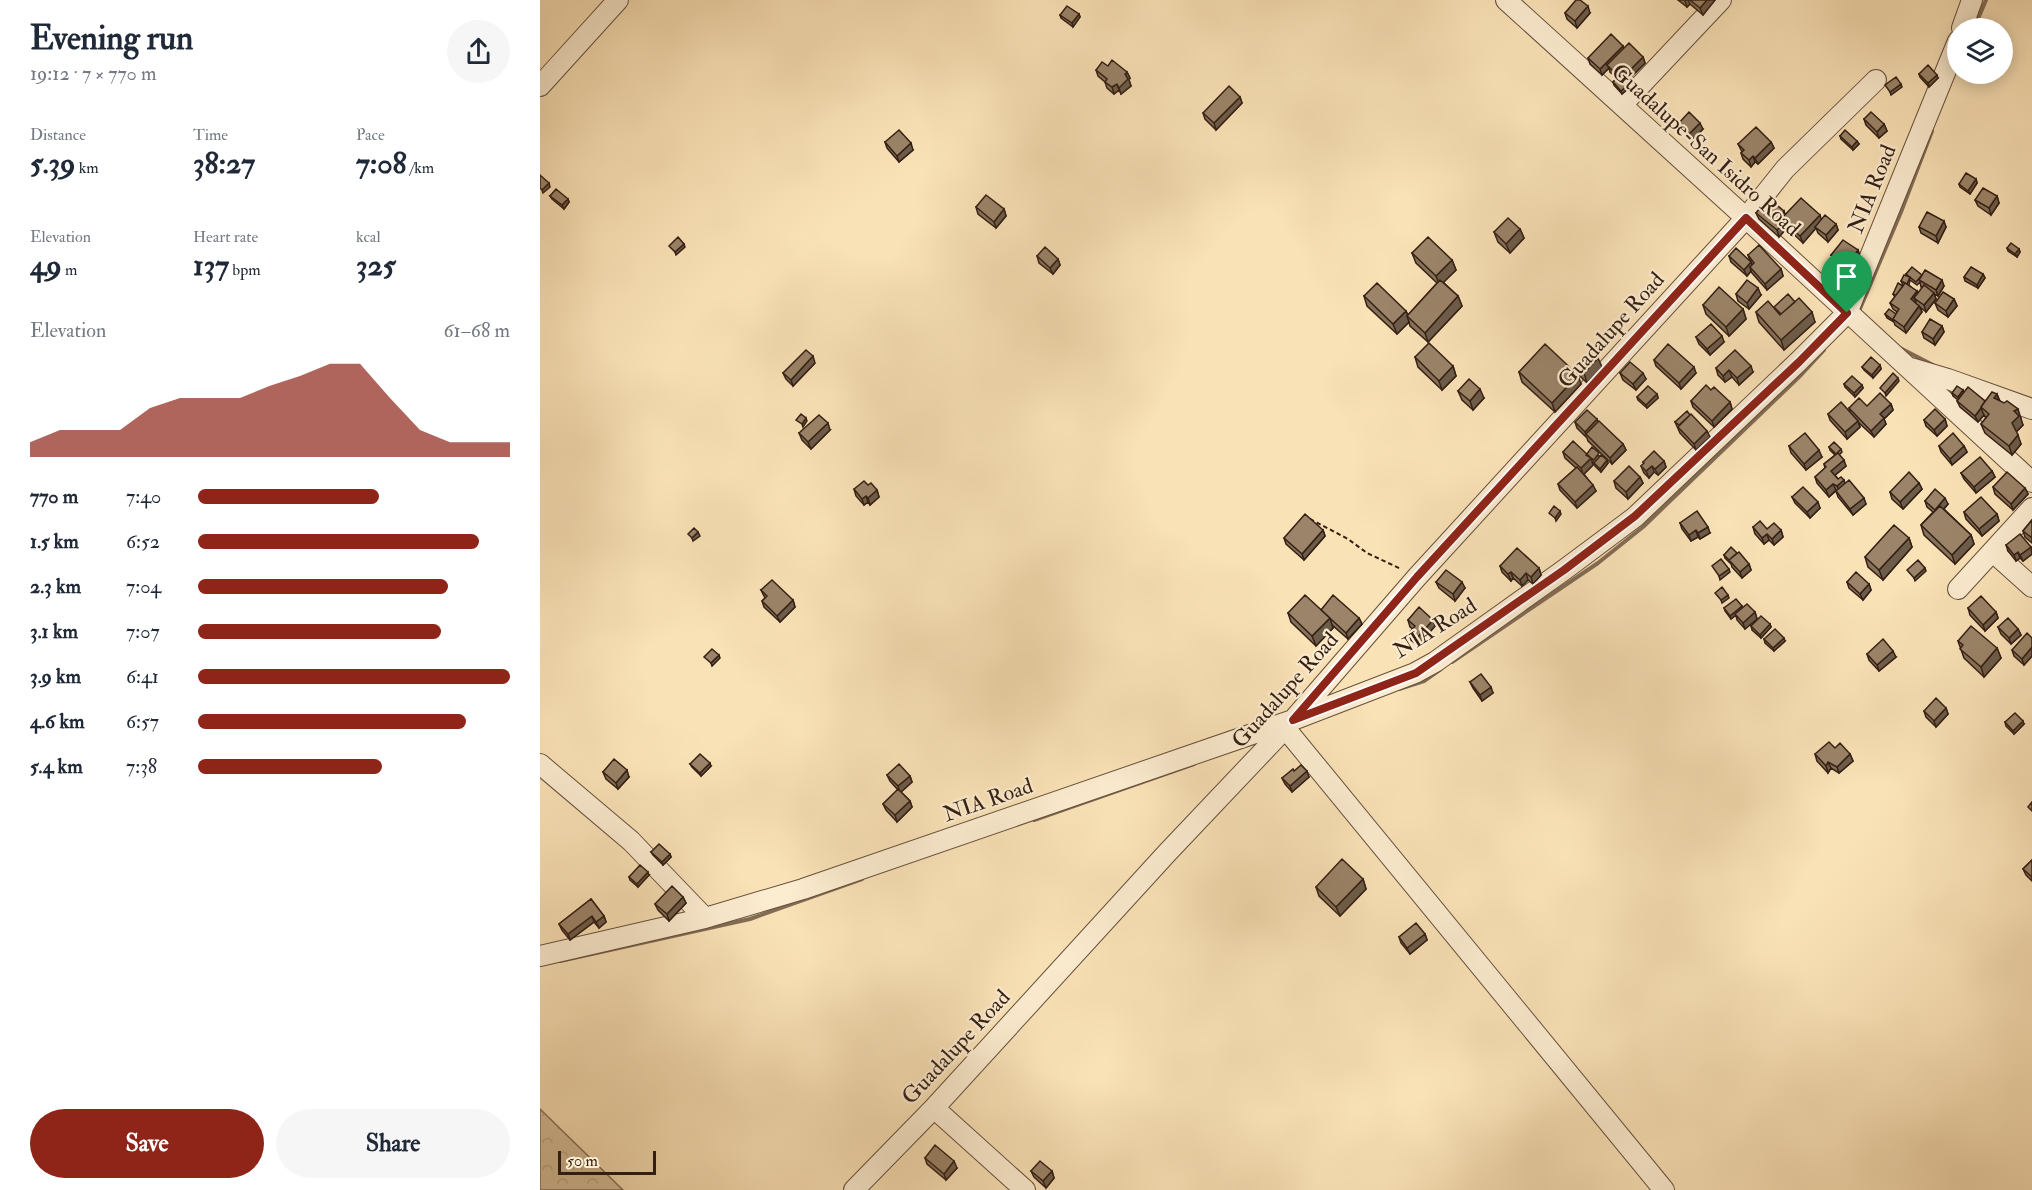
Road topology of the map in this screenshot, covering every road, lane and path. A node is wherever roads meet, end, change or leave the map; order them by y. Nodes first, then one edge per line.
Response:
1 (618, 0) edge
2 (1506, 0) edge
3 (1720, 0) edge
4 (1972, 0) edge
5 (1966, 18) edge
6 (1947, 68) edge
7 (1876, 80) dead end
8 (540, 86) edge
9 (1622, 105) junction
10 (1746, 218) junction
11 (1847, 313) junction
12 (1909, 368) junction
13 (2032, 409) edge
14 (2032, 482) edge
15 (2032, 508) edge
16 (1310, 519) edge
17 (1993, 552) junction
18 (1417, 577) junction
19 (2032, 587) edge
20 (1958, 589) dead end
21 (1289, 724) junction
22 (540, 764) edge
23 (705, 918) junction
24 (540, 956) edge
25 (934, 1108) junction
26 (854, 1190) edge
27 (1025, 1190) edge
28 (1664, 1190) edge

1 - 8 street
2 - 9 street, Guadalupe-San Isidro Road
3 - 9 street
4 - 5 street
6 - 11 street, NIA Road
7 - 10 street, Guadalupe Road
9 - 10 street, Guadalupe-San Isidro Road
10 - 11 street, Guadalupe-San Isidro Road
10 - 18 street, Guadalupe Road
11 - 12 street, Guadalupe-San Isidro Road
11 - 21 street, NIA Road
12 - 13 street
12 - 14 street, Guadalupe-San Isidro Road
15 - 17 street
16 - 18 path
17 - 19 street
17 - 20 street
18 - 21 street, Guadalupe Road
21 - 23 street, NIA Road
21 - 25 street, Guadalupe Road
21 - 28 street
22 - 23 street
23 - 24 street, NIA Road
25 - 26 street, Guadalupe Road
25 - 27 street

